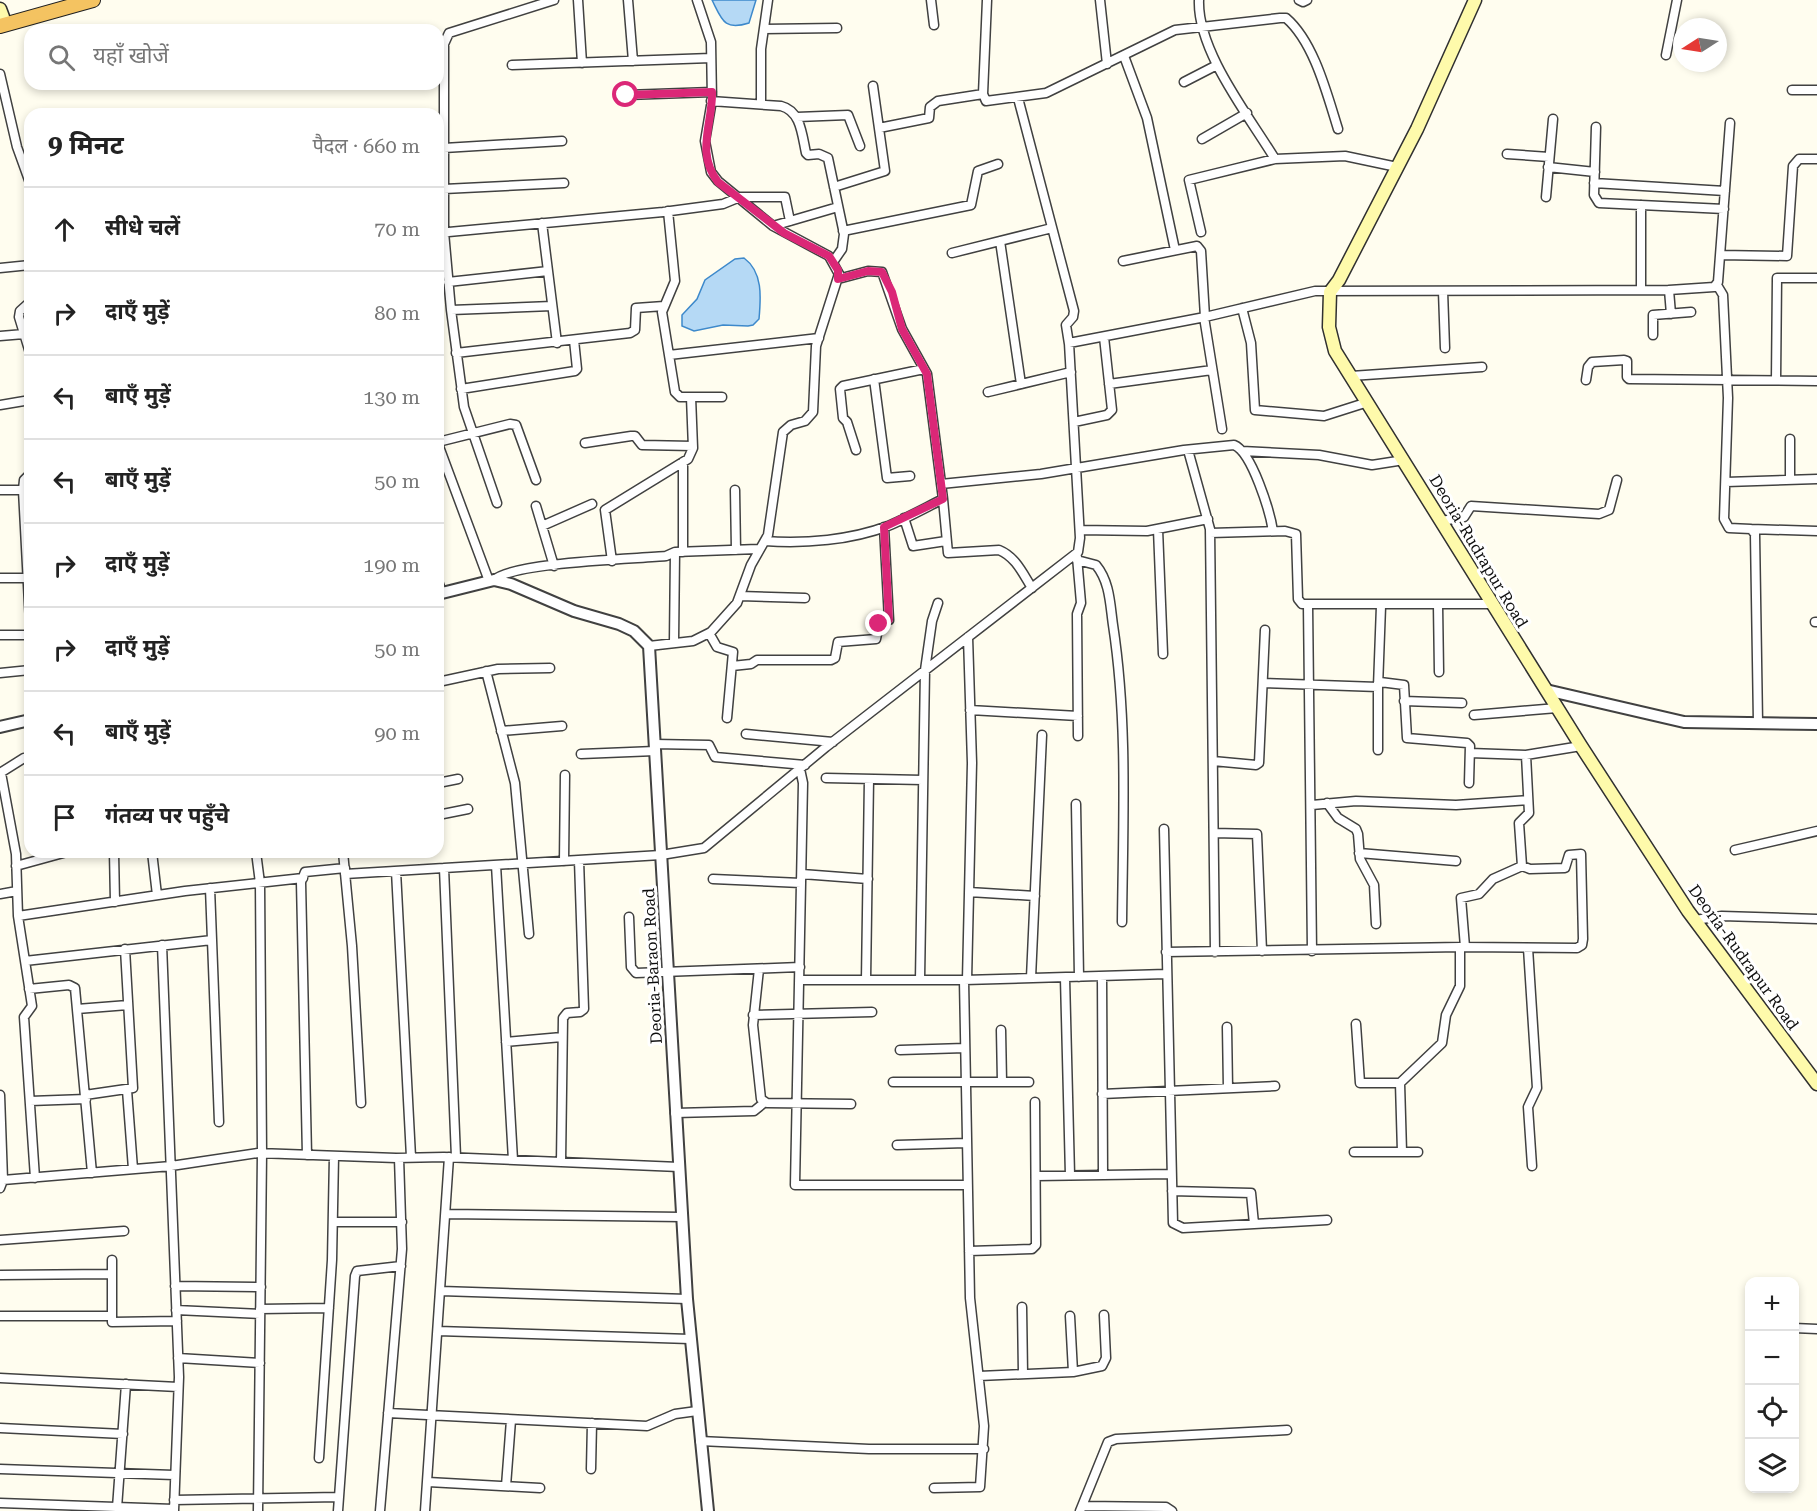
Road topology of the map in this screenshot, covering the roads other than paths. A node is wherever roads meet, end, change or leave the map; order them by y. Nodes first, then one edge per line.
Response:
1 (62, 0) edge
2 (93, 0) edge
3 (554, 0) edge
4 (578, 0) edge
5 (628, 0) edge
6 (697, 0) edge
7 (768, 0) edge
8 (931, 0) edge
9 (987, 0) edge
10 (1100, 0) edge
11 (1199, 0) edge
12 (1299, 0) edge
13 (1308, 0) edge
14 (1475, 0) edge
15 (1677, 0) edge
16 (1, 18) edge
17 (934, 25) dead end
18 (1201, 26) junction
19 (764, 28) junction
20 (837, 28) dead end
21 (1666, 55) dead end
22 (1124, 56) junction
23 (711, 57) junction
24 (633, 61) junction
25 (582, 63) junction
26 (1107, 64) junction
27 (512, 65) dead end
28 (1217, 65) junction
29 (0, 74) edge
30 (1184, 82) dead end
31 (873, 86) dead end
32 (1792, 90) dead end
33 (1817, 90) edge
34 (983, 94) junction
35 (626, 95) dead end
36 (711, 97) junction
37 (1018, 98) junction
38 (761, 104) junction
39 (1247, 112) junction
40 (797, 117) junction
41 (1553, 119) dead end
42 (1730, 123) dead end
43 (1596, 127) dead end
44 (879, 128) junction
45 (1338, 129) dead end
46 (1202, 139) dead end
47 (562, 141) dead end
48 (860, 146) dead end
49 (444, 148) junction
50 (1506, 154) dead end
51 (1549, 157) junction
52 (1275, 159) junction
53 (1817, 159) edge
54 (998, 164) dead end
55 (24, 166) edge
56 (1397, 167) junction
57 (1548, 167) junction
58 (1595, 172) junction
59 (564, 183) dead end
60 (1594, 183) junction
61 (834, 187) junction
62 (444, 189) joint
63 (1725, 191) junction
64 (740, 197) junction
65 (1546, 197) dead end
66 (1641, 205) junction
67 (838, 207) junction
68 (1724, 209) junction
69 (668, 211) junction
70 (790, 221) junction
71 (542, 223) junction
72 (773, 226) junction
73 (1052, 228) junction
74 (843, 231) junction
75 (1202, 231) dead end
76 (444, 233) edge
77 (1000, 241) junction
78 (1175, 250) junction
79 (952, 253) dead end
80 (444, 254) edge
81 (1720, 255) junction
82 (1123, 261) dead end
83 (833, 262) junction
84 (24, 266) edge
85 (0, 268) edge
86 (548, 271) junction
87 (1817, 278) edge
88 (838, 279) junction
89 (448, 282) junction
90 (1717, 285) junction
91 (1641, 290) junction
92 (1669, 290) junction
93 (1443, 291) junction
94 (1330, 292) junction
95 (552, 306) junction
96 (664, 306) junction
97 (24, 308) edge
98 (1242, 308) junction
99 (451, 310) junction
100 (1691, 312) dead end
101 (1671, 314) junction
102 (1204, 317) junction
103 (24, 334) joint
104 (1653, 335) dead end
105 (0, 336) edge
106 (1104, 337) junction
107 (819, 338) junction
108 (574, 340) junction
109 (557, 343) junction
110 (1069, 344) junction
111 (1445, 348) dead end
112 (456, 353) junction
113 (669, 355) junction
114 (1482, 367) dead end
115 (924, 369) junction
116 (1212, 370) junction
117 (1071, 372) junction
118 (1351, 376) junction
119 (874, 379) junction
120 (1727, 379) junction
121 (1586, 380) dead end
122 (1776, 380) junction
123 (1817, 381) edge
124 (1021, 384) junction
125 (1109, 384) junction
126 (461, 389) junction
127 (988, 392) dead end
128 (692, 397) junction
129 (722, 397) dead end
130 (24, 401) edge
131 (1368, 402) junction
132 (0, 405) edge
133 (1074, 423) junction
134 (1222, 429) dead end
135 (471, 434) junction
136 (1790, 439) dead end
137 (444, 441) edge
138 (585, 443) dead end
139 (693, 446) junction
140 (856, 450) dead end
141 (1188, 450) junction
142 (1242, 451) junction
143 (444, 459) edge
144 (1404, 460) junction
145 (683, 462) junction
146 (1077, 470) junction
147 (910, 476) dead end
148 (24, 480) edge
149 (536, 480) dead end
150 (1617, 480) dead end
151 (1790, 480) junction
152 (1817, 480) edge
153 (1726, 482) junction
154 (941, 484) junction
155 (0, 490) edge
156 (23, 490) junction
157 (735, 490) dead end
158 (943, 499) junction
159 (497, 503) dead end
160 (592, 504) dead end
161 (536, 506) dead end
162 (24, 512) edge
163 (904, 518) junction
164 (1208, 519) junction
165 (1442, 521) junction
166 (542, 526) junction
167 (884, 527) junction
168 (1158, 529) junction
169 (1751, 529) junction
170 (1080, 530) junction
171 (1273, 531) junction
172 (1817, 531) edge
173 (1210, 533) junction
174 (765, 541) junction
175 (946, 541) junction
176 (758, 549) junction
177 (736, 550) junction
178 (679, 552) junction
179 (1077, 557) junction
180 (612, 561) junction
181 (554, 566) junction
182 (0, 578) edge
183 (24, 578) edge
184 (491, 581) junction
185 (1032, 588) junction
186 (444, 592) edge
187 (740, 596) junction
188 (806, 598) dead end
189 (938, 603) dead end
190 (1492, 604) junction
191 (1308, 605) junction
192 (1438, 605) junction
193 (1381, 606) junction
194 (1265, 630) dead end
195 (709, 633) junction
196 (0, 635) edge
197 (24, 635) edge
198 (968, 637) junction
199 (674, 642) junction
200 (649, 646) junction
201 (1163, 654) dead end
202 (732, 666) junction
203 (550, 668) dead end
204 (925, 670) junction
205 (24, 671) edge
206 (486, 671) junction
207 (1439, 672) dead end
208 (0, 674) edge
209 (444, 681) edge
210 (1263, 683) junction
211 (1310, 685) junction
212 (1379, 685) junction
213 (1546, 690) junction
214 (1404, 701) junction
215 (1462, 703) dead end
216 (1557, 708) junction
217 (970, 710) junction
218 (1474, 715) dead end
219 (1078, 716) junction
220 (727, 718) dead end
221 (24, 721) edge
222 (1758, 723) junction
223 (1817, 724) edge
224 (562, 726) dead end
225 (0, 727) edge
226 (501, 731) junction
227 (746, 734) dead end
228 (1042, 735) dead end
229 (1078, 736) dead end
230 (833, 742) junction
231 (1581, 746) junction
232 (655, 747) junction
233 (1378, 750) dead end
234 (1470, 753) junction
235 (581, 754) dead end
236 (1526, 755) junction
237 (24, 758) dead end
238 (1213, 761) junction
239 (803, 767) junction
240 (0, 773) edge
241 (565, 776) dead end
242 (826, 778) dead end
243 (458, 779) dead end
244 (869, 779) junction
245 (923, 780) junction
246 (444, 782) edge
247 (1469, 783) dead end
248 (1528, 800) junction
249 (1327, 803) junction
250 (1076, 804) dead end
251 (1312, 805) junction
252 (468, 809) dead end
253 (444, 814) edge
254 (1164, 829) dead end
255 (1817, 831) edge
256 (1214, 833) junction
257 (1735, 850) dead end
258 (1359, 853) junction
259 (661, 855) junction
260 (45, 858) edge
261 (114, 858) edge
262 (153, 858) edge
263 (257, 858) edge
264 (344, 858) edge
265 (579, 860) junction
266 (564, 861) junction
267 (1456, 861) dead end
268 (524, 863) junction
269 (496, 865) junction
270 (16, 866) junction
271 (1522, 866) junction
272 (444, 868) junction
273 (345, 871) junction
274 (396, 871) junction
275 (303, 878) junction
276 (714, 879) dead end
277 (801, 879) junction
278 (868, 879) junction
279 (260, 883) junction
280 (210, 888) junction
281 (16, 891) junction
282 (969, 892) junction
283 (0, 894) edge
284 (157, 895) junction
285 (1035, 896) junction
286 (115, 902) junction
287 (18, 916) junction
288 (630, 917) dead end
289 (1817, 919) edge
290 (1695, 920) junction
291 (1122, 922) dead end
292 (1376, 924) dead end
293 (529, 934) dead end
294 (212, 940) junction
295 (162, 945) junction
296 (1463, 947) junction
297 (1528, 948) junction
298 (124, 949) junction
299 (1215, 951) junction
300 (1262, 951) junction
301 (1311, 951) junction
302 (1166, 952) junction
303 (25, 961) junction
304 (800, 967) junction
305 (759, 969) junction
306 (667, 973) junction
307 (1166, 974) junction
308 (1079, 977) junction
309 (1102, 977) junction
310 (1031, 978) junction
311 (1065, 978) junction
312 (800, 980) junction
313 (866, 980) junction
314 (920, 980) junction
315 (966, 980) junction
316 (29, 989) junction
317 (128, 1005) junction
318 (77, 1009) junction
319 (872, 1012) dead end
320 (799, 1015) junction
321 (753, 1016) junction
322 (1356, 1024) dead end
323 (1227, 1027) dead end
324 (1001, 1030) dead end
325 (562, 1037) junction
326 (506, 1042) junction
327 (965, 1048) junction
328 (900, 1050) dead end
329 (965, 1081) junction
330 (892, 1082) dead end
331 (1002, 1082) junction
332 (1029, 1082) dead end
333 (1400, 1083) junction
334 (1817, 1084) edge
335 (1275, 1086) dead end
336 (1228, 1088) junction
337 (127, 1090) junction
338 (1171, 1091) junction
339 (1102, 1094) junction
340 (0, 1095) edge
341 (85, 1097) junction
342 (30, 1101) junction
343 (765, 1102) junction
344 (1035, 1102) dead end
345 (361, 1103) dead end
346 (796, 1104) junction
347 (851, 1104) dead end
348 (675, 1113) junction
349 (219, 1122) dead end
350 (966, 1143) junction
351 (897, 1145) dead end
352 (1354, 1152) dead end
353 (1402, 1152) junction
354 (1418, 1152) dead end
355 (262, 1154) junction
356 (307, 1155) junction
357 (334, 1156) junction
358 (411, 1157) junction
359 (452, 1157) junction
360 (399, 1158) junction
361 (513, 1160) junction
362 (561, 1162) junction
363 (171, 1166) junction
364 (1532, 1166) dead end
365 (679, 1167) junction
366 (133, 1169) junction
367 (92, 1173) junction
368 (1103, 1174) junction
369 (1171, 1174) junction
370 (1070, 1175) junction
371 (1036, 1176) junction
372 (35, 1178) junction
373 (2, 1184) edge
374 (967, 1185) junction
375 (1172, 1191) junction
376 (446, 1214) junction
377 (682, 1217) junction
378 (1327, 1220) dead end
379 (333, 1222) junction
380 (402, 1222) junction
381 (1254, 1224) junction
382 (124, 1231) dead end
383 (0, 1240) edge
384 (969, 1251) junction
385 (112, 1260) dead end
386 (401, 1266) junction
387 (111, 1274) junction
388 (0, 1275) edge
389 (176, 1286) junction
390 (261, 1287) junction
391 (441, 1291) junction
392 (687, 1299) junction
393 (1022, 1307) dead end
394 (329, 1308) junction
395 (176, 1310) junction
396 (260, 1311) junction
397 (1104, 1315) dead end
398 (0, 1316) edge
399 (110, 1316) junction
400 (1070, 1316) dead end
401 (177, 1321) junction
402 (1799, 1328) edge
403 (1817, 1329) edge
404 (438, 1331) junction
405 (690, 1339) junction
406 (178, 1358) junction
407 (260, 1364) junction
408 (1073, 1372) junction
409 (1023, 1374) junction
410 (979, 1376) junction
411 (0, 1378) edge
412 (126, 1384) junction
413 (178, 1387) junction
414 (697, 1411) junction
415 (388, 1413) junction
416 (432, 1416) junction
417 (511, 1419) junction
418 (592, 1423) junction
419 (0, 1428) edge
420 (1287, 1430) dead end
421 (123, 1434) junction
422 (700, 1441) junction
423 (984, 1449) junction
424 (319, 1458) dead end
425 (0, 1469) edge
426 (591, 1469) dead end
427 (120, 1472) junction
428 (174, 1475) junction
429 (428, 1482) junction
430 (506, 1486) junction
431 (540, 1488) dead end
432 (934, 1488) dead end
433 (338, 1497) junction
434 (258, 1498) junction
435 (0, 1503) edge
436 (174, 1507) edge
437 (117, 1508) junction
438 (1082, 1508) edge
439 (1105, 1508) edge
440 (258, 1511) edge
441 (338, 1511) edge
442 (380, 1511) edge
443 (426, 1511) edge
444 (708, 1511) edge
445 (1172, 1511) edge

1 - 16 highway
2 - 16 highway
3 - 49 street
4 - 25 street
5 - 24 street
6 - 23 street
7 - 19 street
8 - 17 street
9 - 34 street
10 - 26 street
11 - 18 street
12 - 13 street
14 - 56 main road
15 - 21 street
18 - 22 street
18 - 28 street
18 - 45 street
19 - 20 street
19 - 38 street
22 - 26 street
22 - 78 street
23 - 24 street
23 - 36 street
24 - 25 street
25 - 27 street
26 - 37 street
28 - 30 street
28 - 39 street
29 - 55 street
31 - 44 street
32 - 33 street
34 - 37 street
34 - 44 street
35 - 36 street
36 - 38 street
36 - 64 street
37 - 73 street
38 - 40 street
39 - 46 street
39 - 52 street
40 - 48 street
40 - 61 street
41 - 51 street
42 - 63 street
43 - 58 street
44 - 61 street
47 - 49 street
49 - 62 street
50 - 51 street
51 - 57 street
52 - 56 street
52 - 75 street
53 - 81 street
54 - 74 street
56 - 94 main road
57 - 58 street
57 - 65 street
58 - 60 street
59 - 62 street
60 - 63 street
60 - 66 street
61 - 67 street
63 - 68 street
64 - 69 street
64 - 70 street
64 - 72 street
66 - 68 street
66 - 91 street
67 - 70 street
67 - 74 street
68 - 81 street
69 - 71 street
69 - 96 street
70 - 72 street
71 - 76 street
71 - 86 street
72 - 83 street
73 - 77 street
73 - 110 street
74 - 83 street
77 - 79 street
77 - 124 street
78 - 82 street
78 - 102 street
80 - 89 street
81 - 90 street
83 - 88 street
84 - 85 street
86 - 89 street
86 - 95 street
87 - 122 street
88 - 107 street
88 - 115 street
89 - 99 street
90 - 92 street
90 - 120 street
91 - 92 street
91 - 93 street
92 - 101 street
93 - 94 street
93 - 111 street
94 - 98 street
94 - 118 main road, Deoria-Rudrapur Road
95 - 99 street
95 - 109 street
96 - 108 street
96 - 113 street
97 - 103 street
98 - 102 street
98 - 131 street
99 - 112 street
100 - 101 street
101 - 104 street
102 - 106 street
102 - 116 street
103 - 105 street
106 - 110 street
106 - 125 street
107 - 113 street
107 - 174 street
108 - 109 street
108 - 126 street
109 - 112 street
110 - 117 street
112 - 126 street
113 - 128 street
114 - 118 street
115 - 119 street
115 - 154 street
116 - 125 street
116 - 134 street
117 - 124 street
117 - 133 street
118 - 131 main road, Deoria-Rudrapur Road
119 - 140 street
119 - 147 street
120 - 121 street
120 - 122 street
120 - 153 street
122 - 123 street
124 - 127 street
125 - 133 street
126 - 135 street
128 - 129 street
128 - 139 street
130 - 132 street
131 - 144 main road, Deoria-Rudrapur Road
133 - 146 street
135 - 137 street
135 - 149 street
135 - 159 street
136 - 151 street
138 - 139 street
139 - 145 street
141 - 142 street
141 - 146 street
141 - 164 street
142 - 144 street
142 - 171 street
143 - 184 street
144 - 165 main road, Deoria-Rudrapur Road
145 - 178 street
145 - 180 street
146 - 154 street
146 - 170 street
148 - 156 street
150 - 165 street
151 - 152 street
151 - 153 street
153 - 169 street
154 - 158 street
155 - 156 street
156 - 162 street
157 - 177 street
158 - 163 street
158 - 175 street
160 - 166 street
161 - 166 street
163 - 167 street
163 - 175 street
164 - 168 street
164 - 173 street
165 - 190 main road, Deoria-Rudrapur Road
166 - 181 street
167 - 174 street
167 - 202 street
168 - 170 street
168 - 201 street
169 - 172 street
169 - 222 street
170 - 179 street
171 - 173 street
171 - 191 street
173 - 238 street
174 - 176 street
175 - 185 street
176 - 177 street
176 - 187 street
177 - 178 street
178 - 180 street
178 - 199 street
179 - 185 street
179 - 219 street
179 - 291 street
180 - 181 street
181 - 184 street
182 - 183 street
184 - 186 street
184 - 200 street
185 - 198 street
187 - 188 street
187 - 195 street
189 - 204 street
190 - 192 street
190 - 213 main road, Deoria-Rudrapur Road
191 - 193 street
191 - 211 street
192 - 193 street
192 - 207 street
193 - 212 street
194 - 210 street
195 - 199 street
195 - 202 street
196 - 197 street
198 - 204 street
198 - 217 street
199 - 200 street
200 - 232 street, Deoria-Baraon Road
202 - 220 street
203 - 206 street
204 - 230 street
204 - 245 street
205 - 208 street
206 - 209 street
206 - 226 street
210 - 211 street
210 - 238 street
211 - 212 street
211 - 251 street
212 - 214 street
212 - 233 street
213 - 216 main road, Deoria-Rudrapur Road
213 - 222 street
214 - 215 street
214 - 234 street
216 - 218 street
216 - 231 main road, Deoria-Rudrapur Road
217 - 219 street
217 - 282 street
219 - 229 street
221 - 225 street
222 - 223 street
224 - 226 street
226 - 268 street
227 - 230 street
228 - 285 street
230 - 239 street
231 - 236 street
231 - 290 main road, Deoria-Rudrapur Road
232 - 235 street
232 - 239 street
232 - 259 street, Deoria-Baraon Road
234 - 236 street
234 - 247 street
236 - 248 street
237 - 240 street
238 - 256 street
239 - 259 street
239 - 277 street
240 - 270 street
241 - 266 street
242 - 244 street
243 - 246 street
244 - 245 street
244 - 278 street
245 - 314 street
248 - 249 street
248 - 271 street
249 - 251 street
249 - 258 street
250 - 308 street
251 - 301 street
252 - 253 street
254 - 302 street
255 - 257 street
256 - 299 street
256 - 300 street
258 - 267 street
258 - 292 street
259 - 265 street
259 - 306 street, Deoria-Baraon Road
260 - 270 street
261 - 286 street
262 - 284 street
263 - 279 street
264 - 273 street
265 - 266 street
265 - 325 street
266 - 268 street
268 - 269 street
268 - 293 street
269 - 272 street
269 - 326 street
270 - 281 street
271 - 296 street
271 - 297 street
272 - 274 street
272 - 359 street
273 - 274 street
273 - 275 street
273 - 345 street
274 - 358 street
275 - 279 street
275 - 356 street
276 - 277 street
277 - 278 street
277 - 304 street
278 - 313 street
279 - 280 street
279 - 355 street
280 - 284 street
280 - 294 street
281 - 283 street
281 - 287 street
282 - 285 street
282 - 315 street
284 - 286 street
285 - 310 street
286 - 287 street
287 - 303 street
288 - 306 street
289 - 290 street
290 - 334 main road, Deoria-Rudrapur Road
294 - 295 street
294 - 349 street
295 - 298 street
295 - 363 street
296 - 297 street
296 - 301 street
296 - 333 street
297 - 364 street
298 - 303 street
298 - 317 street
299 - 300 street
299 - 302 street
300 - 301 street
302 - 307 street
303 - 316 street
304 - 305 street
304 - 312 street
305 - 306 street
305 - 321 street
306 - 348 street, Deoria-Baraon Road
307 - 309 street
307 - 338 street
308 - 309 street
308 - 311 street
309 - 339 street
310 - 311 street
310 - 315 street
311 - 370 street
312 - 313 street
312 - 320 street
313 - 314 street
314 - 315 street
315 - 327 street
316 - 318 street
316 - 342 street
317 - 318 street
317 - 337 street
318 - 341 street
319 - 320 street
320 - 321 street
320 - 346 street
321 - 343 street
322 - 333 street
323 - 336 street
324 - 331 street
325 - 326 street
325 - 362 street
326 - 361 street
327 - 328 street
327 - 329 street
329 - 330 street
329 - 331 street
329 - 350 street
331 - 332 street
333 - 353 street
335 - 336 street
336 - 338 street
337 - 341 street
337 - 366 street
338 - 339 street
338 - 369 street
339 - 368 street
340 - 373 street
341 - 342 street
341 - 367 street
342 - 372 street
343 - 346 street
343 - 348 street
344 - 371 street
346 - 347 street
346 - 374 street
348 - 365 street, Deoria-Baraon Road
350 - 351 street
350 - 374 street
352 - 353 street
353 - 354 street
355 - 356 street
355 - 363 street
355 - 390 street
356 - 357 street
357 - 360 street
357 - 379 street
358 - 359 street
358 - 360 street
359 - 361 street
359 - 376 street
360 - 380 street
361 - 362 street
362 - 365 street
363 - 366 street
363 - 389 street
365 - 377 street, Deoria-Baraon Road
366 - 367 street
367 - 372 street
368 - 369 street
368 - 370 street
369 - 375 street
370 - 371 street
371 - 384 street
372 - 373 street
374 - 384 street
375 - 381 street
375 - 381 street
376 - 377 street
376 - 391 street
377 - 392 street, Deoria-Baraon Road
378 - 381 street
379 - 380 street
379 - 394 street
380 - 386 street
382 - 383 street
384 - 410 street
385 - 387 street
386 - 415 street
386 - 433 street
387 - 388 street
387 - 399 street
389 - 390 street
389 - 395 street
390 - 396 street
391 - 392 street
391 - 404 street
392 - 405 street, Deoria-Baraon Road
393 - 409 street
394 - 396 street
394 - 424 street
395 - 396 street
395 - 401 street
396 - 407 street
397 - 408 street
398 - 399 street
399 - 401 street
400 - 408 street
401 - 406 street
402 - 403 street
404 - 405 street
404 - 416 street
405 - 414 street, Deoria-Baraon Road
406 - 407 street
406 - 413 street
407 - 434 street
408 - 409 street
409 - 410 street
410 - 423 street
411 - 412 street
412 - 413 street
412 - 421 street
413 - 428 street
414 - 418 street
414 - 422 street, Deoria-Baraon Road
415 - 416 street
415 - 442 street
416 - 417 street
416 - 429 street
417 - 418 street
417 - 430 street
418 - 426 street
419 - 421 street
420 - 438 street
421 - 427 street
422 - 423 street
422 - 444 street, Deoria-Baraon Road
423 - 432 street
425 - 427 street
427 - 428 street
427 - 437 street
428 - 436 street
429 - 430 street
429 - 443 street
430 - 431 street
433 - 434 street
433 - 441 street
434 - 436 street
434 - 440 street
435 - 437 street
436 - 437 street
438 - 439 street
439 - 445 street

